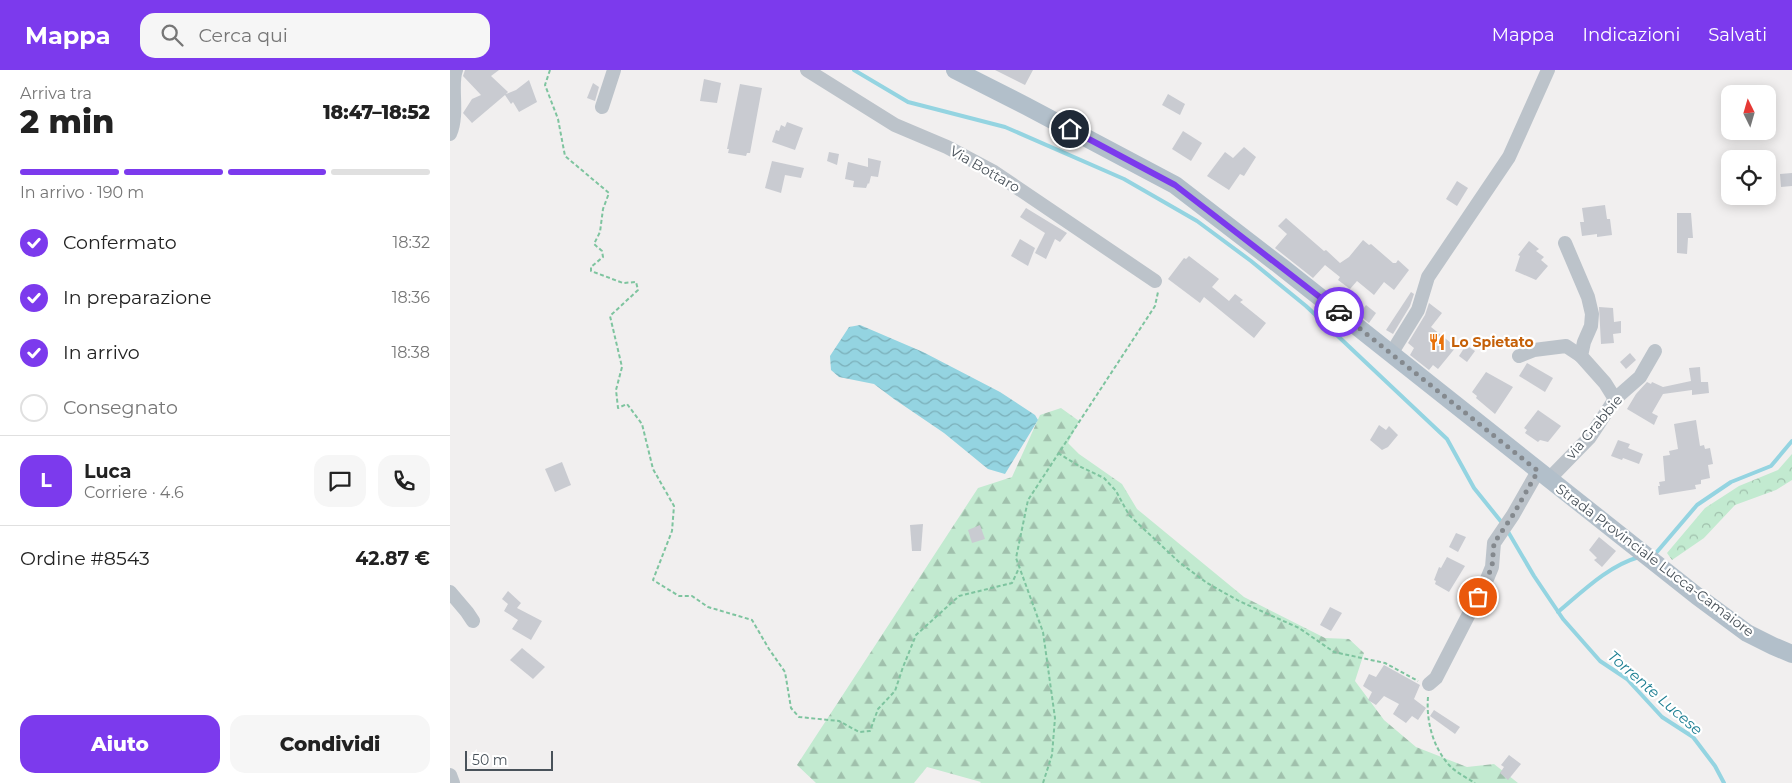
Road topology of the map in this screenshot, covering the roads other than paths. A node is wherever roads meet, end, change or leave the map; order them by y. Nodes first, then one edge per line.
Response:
1 (456, 70) edge
2 (614, 70) edge
3 (807, 70) edge
4 (955, 70) edge
5 (1548, 70) edge
6 (602, 107) dead end
7 (450, 134) edge
8 (1565, 243) dead end
9 (1156, 281) road end
10 (1655, 351) dead end
11 (1392, 354) junction
12 (1519, 356) dead end
13 (1581, 356) junction
14 (1615, 399) junction
15 (1544, 475) junction
16 (450, 592) edge
17 (473, 622) dead end
18 (1792, 654) edge
19 (1429, 684) road end
20 (450, 775) edge
21 (453, 783) edge

1 - 7 street
2 - 6 street
3 - 9 street, Via Bottaro
4 - 11 main road, Strada Provinciale Lucca-Camaiore
5 - 11 street
8 - 13 street
10 - 14 street, via Grabbie
11 - 15 main road, Strada Provinciale Lucca-Camaiore
12 - 13 street
13 - 14 street
14 - 15 street, via Grabbie
15 - 18 main road, Strada Provinciale Lucca-Camaiore
15 - 19 street, via Grabbie
16 - 17 street
20 - 21 street

